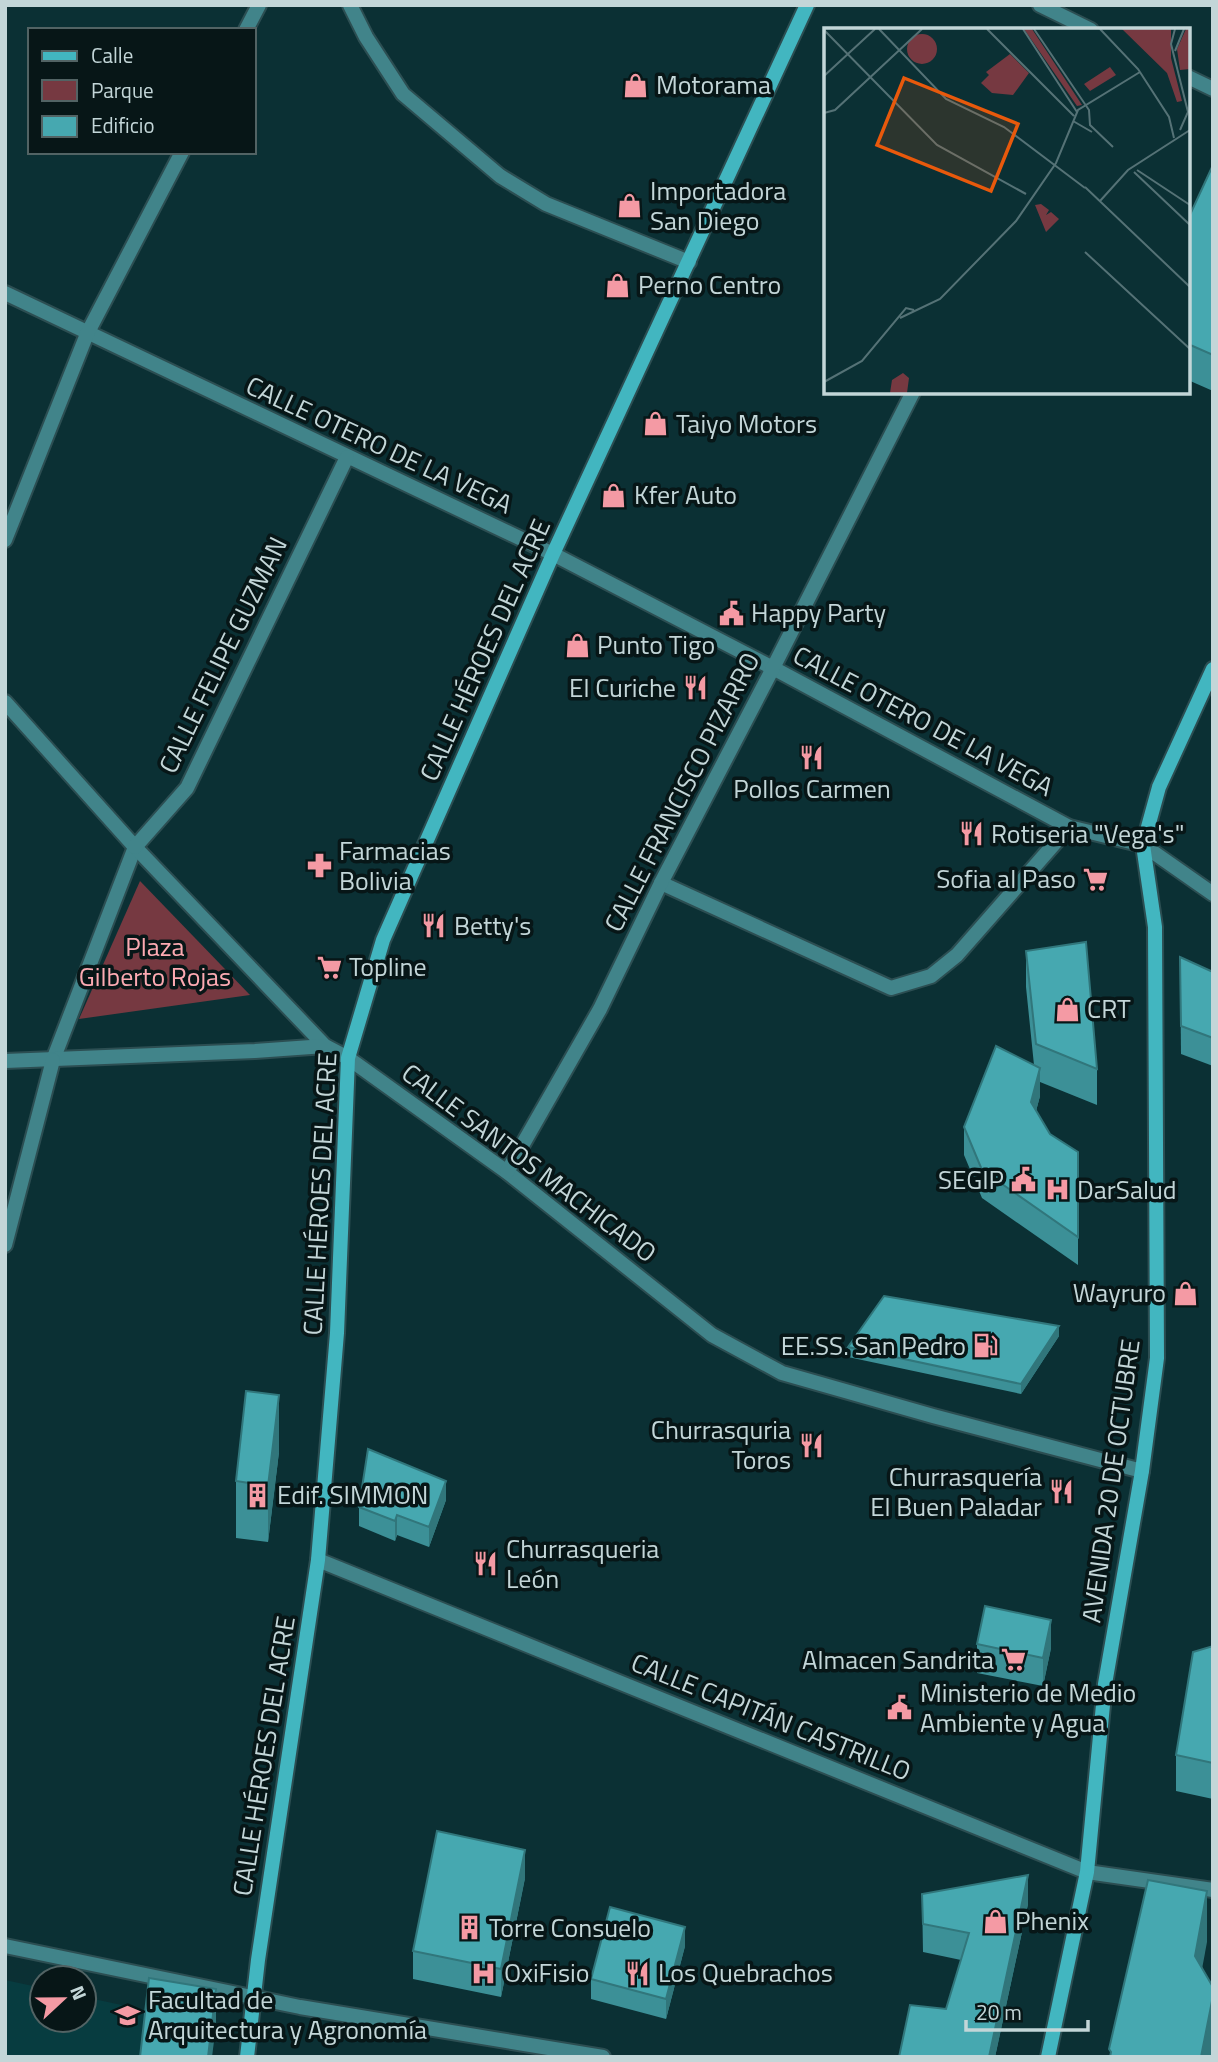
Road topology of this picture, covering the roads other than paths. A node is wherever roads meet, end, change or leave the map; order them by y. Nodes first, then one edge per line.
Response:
1 (259, 5) edge
2 (350, 5) edge
3 (807, 5) edge
4 (1040, 5) edge
5 (247, 28) edge
6 (1087, 28) edge
7 (1190, 78) edge
8 (1213, 89) edge
9 (181, 154) edge
10 (689, 262) junction
11 (5, 293) edge
12 (87, 334) junction
13 (912, 394) edge
14 (347, 457) junction
15 (5, 540) edge
16 (554, 554) junction
17 (774, 668) junction
18 (1213, 669) edge
19 (5, 702) edge
20 (1069, 827) junction
21 (1143, 845) junction
22 (135, 847) junction
23 (661, 883) junction
24 (1213, 894) edge
25 (325, 1046) junction
26 (348, 1058) junction
27 (5, 1060) edge
28 (54, 1060) junction
29 (507, 1172) junction
30 (5, 1245) edge
31 (1142, 1471) junction
32 (318, 1560) junction
33 (1087, 1872) junction
34 (1213, 1891) edge
35 (5, 1946) edge
36 (254, 1996) junction
37 (247, 2057) edge
38 (603, 2057) edge
39 (1048, 2057) edge

1 - 5 street
2 - 10 street
3 - 10 main road, CALLE HÉROES DEL ACRE
4 - 6 street
7 - 8 street
9 - 12 street
10 - 16 main road, CALLE HÉROES DEL ACRE
11 - 12 street, CALLE OTERO DE LA VEGA
12 - 14 street, CALLE OTERO DE LA VEGA
12 - 15 street
13 - 17 street, CALLE FRANCISCO PIZARRO
14 - 16 street, CALLE OTERO DE LA VEGA
14 - 22 street, CALLE FELIPE GUZMAN
16 - 17 street, CALLE OTERO DE LA VEGA
16 - 26 main road, CALLE HÉROES DEL ACRE
17 - 20 street, CALLE OTERO DE LA VEGA
17 - 23 street, CALLE FRANCISCO PIZARRO
18 - 21 main road, AVENIDA 20 DE OCTUBRE
19 - 22 street, CALLE SANTOS MACHICADO
20 - 21 street, CALLE OTERO DE LA VEGA
20 - 23 street
21 - 24 street, CALLE OTERO DE LA VEGA
21 - 31 main road, AVENIDA 20 DE OCTUBRE
22 - 25 street, CALLE SANTOS MACHICADO
22 - 28 street, CALLE FELIPE GUZMAN
23 - 29 street, CALLE FRANCISCO PIZARRO
25 - 26 street, CALLE SANTOS MACHICADO
25 - 28 street
26 - 29 street, CALLE SANTOS MACHICADO
26 - 32 main road, CALLE HÉROES DEL ACRE
27 - 28 street
28 - 30 street, CALLE FELIPE GUZMAN
29 - 31 street, CALLE SANTOS MACHICADO
31 - 33 main road, AVENIDA 20 DE OCTUBRE
32 - 33 street, CALLE CAPITÁN CASTRILLO
32 - 36 main road, CALLE HÉROES DEL ACRE
33 - 34 street, CALLE CAPITÁN CASTRILLO
33 - 39 main road, AVENIDA 20 DE OCTUBRE
35 - 36 street
36 - 37 main road, CALLE HÉROES DEL ACRE
36 - 38 street

